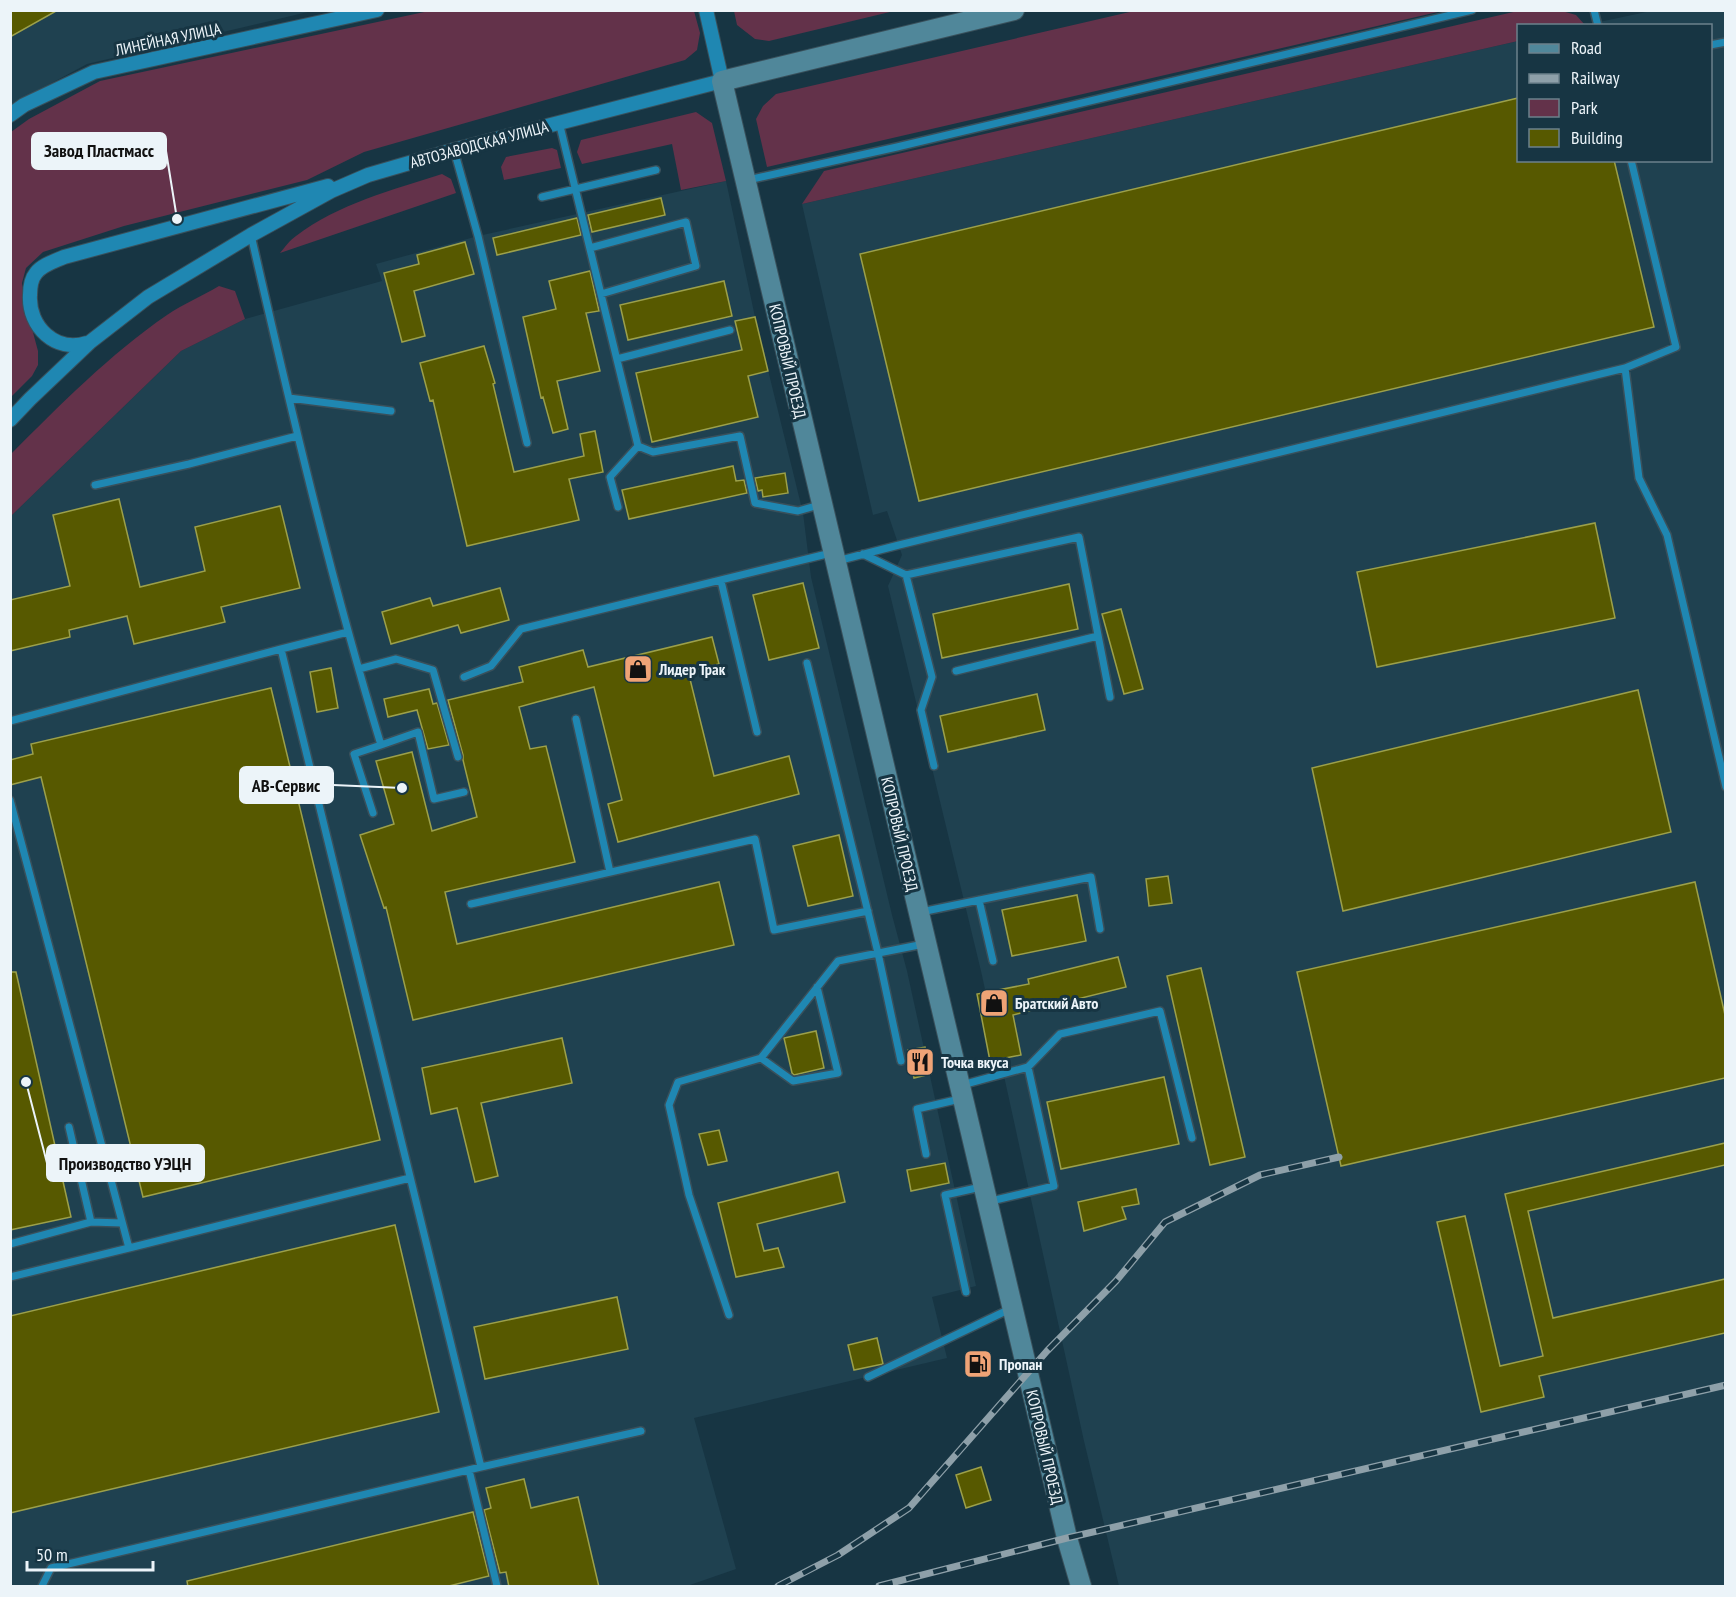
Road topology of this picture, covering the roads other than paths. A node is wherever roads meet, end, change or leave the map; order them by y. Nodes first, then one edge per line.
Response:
1 (377, 10) edge
2 (706, 10) edge
3 (1014, 10) edge
4 (1472, 10) edge
5 (722, 81) junction
6 (10, 115) edge
7 (559, 122) junction
8 (454, 150) junction
9 (1631, 162) edge
10 (656, 170) dead end
11 (368, 175) junction
12 (746, 180) junction
13 (575, 189) junction
14 (542, 197) dead end
15 (251, 235) junction
16 (590, 248) junction
17 (601, 294) junction
18 (730, 330) dead end
19 (90, 342) junction
20 (617, 359) junction
21 (1625, 368) junction
22 (289, 398) junction
23 (391, 411) dead end
24 (10, 420) edge
25 (297, 436) junction
26 (527, 443) dead end
27 (638, 446) junction
28 (95, 485) dead end
29 (822, 504) junction
30 (618, 507) dead end
31 (863, 554) junction
32 (835, 557) junction
33 (906, 575) junction
34 (721, 581) junction
35 (348, 632) junction
36 (1098, 636) junction
37 (281, 649) junction
38 (807, 663) dead end
39 (359, 669) junction
40 (956, 670) dead end
41 (464, 677) dead end
42 (1110, 697) dead end
43 (576, 719) dead end
44 (10, 721) edge
45 (757, 732) dead end
46 (381, 745) junction
47 (458, 757) dead end
48 (934, 766) dead end
49 (1725, 787) edge
50 (464, 792) dead end
51 (10, 800) edge
52 (374, 813) dead end
53 (610, 872) junction
54 (979, 900) junction
55 (471, 904) dead end
56 (868, 911) junction
57 (919, 912) junction
58 (1100, 929) dead end
59 (926, 944) junction
60 (878, 953) junction
61 (993, 961) dead end
62 (817, 987) junction
63 (761, 1058) junction
64 (901, 1061) dead end
65 (1028, 1067) junction
66 (961, 1092) junction
67 (69, 1127) dead end
68 (1192, 1138) dead end
69 (926, 1154) dead end
70 (410, 1178) junction
71 (986, 1194) junction
72 (91, 1222) junction
73 (122, 1223) junction
74 (10, 1244) edge
75 (129, 1248) junction
76 (10, 1277) edge
77 (966, 1292) dead end
78 (1012, 1307) junction
79 (729, 1315) dead end
80 (868, 1377) dead end
81 (641, 1431) dead end
82 (481, 1467) junction
83 (469, 1470) junction
84 (42, 1587) edge
85 (497, 1587) edge
86 (1081, 1587) edge

1 - 6 street, ЛИНЕЙНАЯ УЛИЦА
2 - 5 street
3 - 5 main road, АВТОЗАВОДСКАЯ УЛИЦА
4 - 12 lane
5 - 7 street, АВТОЗАВОДСКАЯ УЛИЦА
5 - 12 main road, КОПРОВЫЙ ПРОЕЗД
7 - 8 street, АВТОЗАВОДСКАЯ УЛИЦА
7 - 13 lane
8 - 11 street, АВТОЗАВОДСКАЯ УЛИЦА
8 - 26 lane
9 - 21 lane
10 - 13 lane
11 - 15 street, АВТОЗАВОДСКАЯ УЛИЦА
11 - 19 street
12 - 29 main road, КОПРОВЫЙ ПРОЕЗД
13 - 14 lane
13 - 16 lane
15 - 19 street, АВТОЗАВОДСКАЯ УЛИЦА
15 - 22 lane
16 - 17 lane
16 - 17 lane
17 - 20 lane
18 - 20 lane
19 - 24 street, АВТОЗАВОДСКАЯ УЛИЦА
20 - 27 lane
21 - 31 lane
21 - 49 lane
22 - 23 lane
22 - 25 lane
25 - 28 lane
25 - 35 lane
27 - 29 lane
27 - 30 lane
29 - 32 main road, КОПРОВЫЙ ПРОЕЗД
31 - 32 lane
31 - 33 lane
32 - 34 lane
32 - 57 main road, КОПРОВЫЙ ПРОЕЗД
33 - 36 lane
33 - 48 lane
34 - 41 lane
34 - 45 lane
35 - 37 lane
35 - 39 lane
36 - 40 lane
36 - 42 lane
37 - 44 lane
37 - 70 lane
38 - 56 lane
39 - 46 lane
39 - 47 lane
43 - 53 lane
46 - 50 lane
46 - 52 lane
51 - 73 lane
53 - 55 lane
53 - 56 lane
54 - 57 lane
54 - 58 lane
54 - 61 lane
56 - 60 lane
57 - 59 main road, КОПРОВЫЙ ПРОЕЗД
59 - 60 lane
59 - 66 main road, КОПРОВЫЙ ПРОЕЗД
60 - 62 lane
60 - 64 lane
62 - 63 lane
62 - 63 lane
63 - 79 lane
65 - 66 lane
65 - 68 lane
65 - 71 lane
66 - 69 lane
66 - 71 main road, КОПРОВЫЙ ПРОЕЗД
67 - 72 lane
70 - 75 lane
70 - 82 lane
71 - 77 lane
71 - 78 main road, КОПРОВЫЙ ПРОЕЗД
72 - 73 lane
72 - 74 lane
73 - 75 lane
75 - 76 lane
78 - 80 lane
78 - 86 main road, КОПРОВЫЙ ПРОЕЗД
81 - 82 lane
82 - 83 lane
83 - 84 lane
83 - 85 lane

